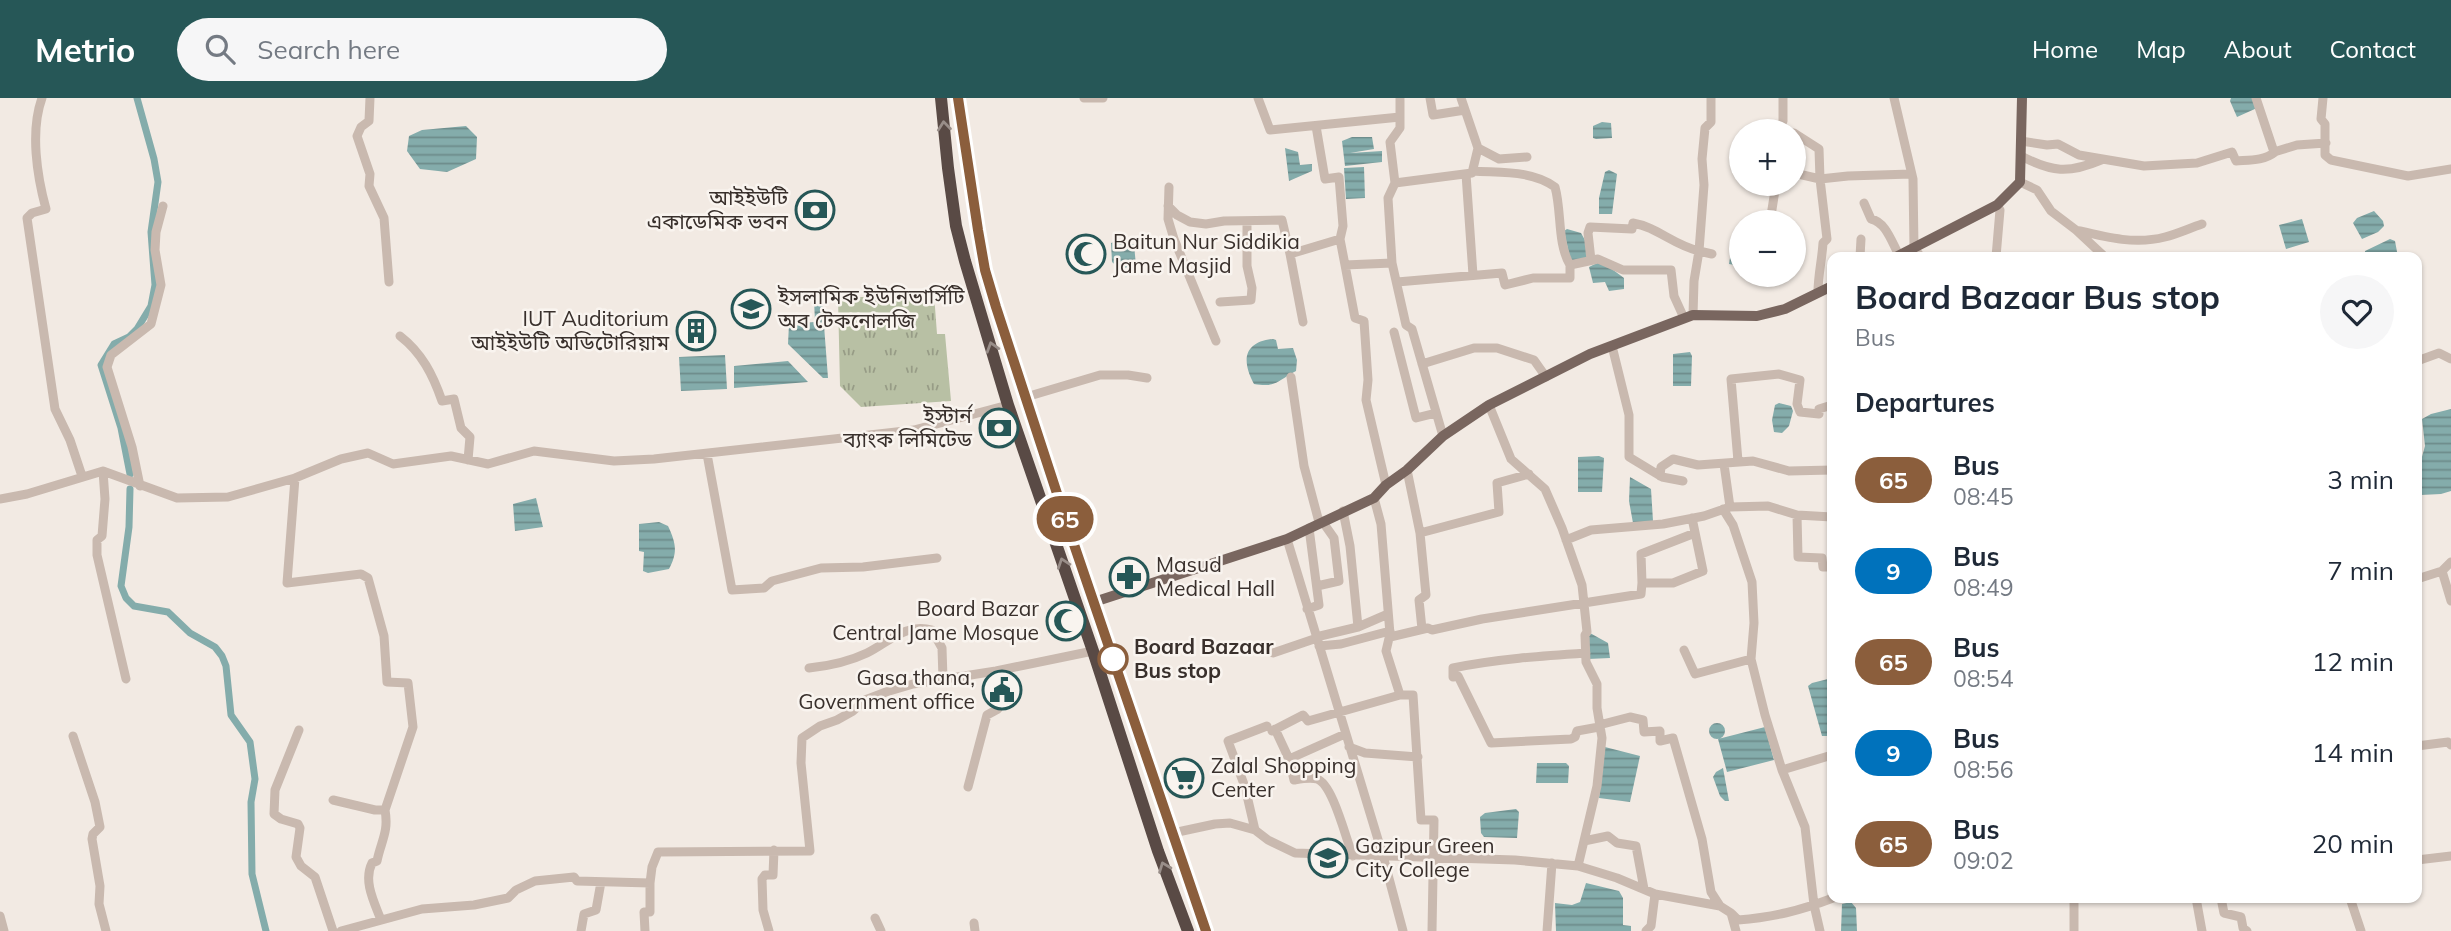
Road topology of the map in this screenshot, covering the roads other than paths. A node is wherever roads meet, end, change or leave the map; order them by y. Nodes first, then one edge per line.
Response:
1 (42, 98) edge
2 (370, 98) edge
3 (941, 98) edge
4 (959, 98) edge
5 (1084, 98) edge
6 (1103, 98) edge
7 (1258, 98) edge
8 (1399, 98) edge
9 (1430, 98) edge
10 (1461, 98) edge
11 (1711, 98) edge
12 (1783, 98) edge
13 (1894, 98) edge
14 (2022, 98) edge
15 (2256, 98) edge
16 (2323, 98) edge
17 (1465, 110) junction
18 (1399, 117) junction
19 (1783, 119) edge
20 (1316, 126) junction
21 (1806, 141) edge
22 (2021, 141) junction
23 (2326, 143) junction
24 (1478, 148) junction
25 (2275, 152) junction
26 (2021, 156) junction
27 (1527, 157) dead end
28 (2101, 160) junction
29 (2451, 169) edge
30 (1469, 172) junction
31 (1911, 174) junction
32 (1806, 176) edge
33 (1820, 180) junction
34 (2020, 182) junction
35 (1395, 183) junction
36 (1169, 187) dead end
37 (1864, 203) dead end
38 (1997, 205) junction
39 (163, 206) dead end
40 (1168, 206) junction
41 (1247, 221) junction
42 (2202, 224) dead end
43 (2076, 230) junction
44 (1340, 239) junction
45 (1861, 239) dead end
46 (1913, 248) junction
47 (1699, 251) junction
48 (1860, 252) edge
49 (1895, 252) edge
50 (1905, 252) edge
51 (1917, 252) edge
52 (1996, 252) edge
53 (2100, 252) edge
54 (1290, 254) junction
55 (1712, 254) dead end
56 (1591, 260) junction
57 (1392, 263) junction
58 (1345, 264) junction
59 (1570, 265) junction
60 (1473, 275) junction
61 (388, 282) dead end
62 (1396, 282) junction
63 (1827, 288) edge
64 (1818, 292) junction
65 (1220, 302) dead end
66 (1688, 317) junction
67 (1303, 322) dead end
68 (1394, 332) dead end
69 (400, 336) dead end
70 (1216, 341) dead end
71 (1612, 345) junction
72 (2422, 359) edge
73 (2451, 359) edge
74 (1422, 364) junction
75 (1291, 377) dead end
76 (1546, 377) junction
77 (1147, 378) dead end
78 (1026, 397) junction
79 (1008, 405) junction
80 (1489, 405) junction
81 (1827, 407) edge
82 (1436, 413) junction
83 (1443, 436) junction
84 (707, 454) junction
85 (468, 460) junction
86 (1738, 461) junction
87 (1724, 464) junction
88 (1407, 470) junction
89 (1827, 470) edge
90 (103, 471) junction
91 (1528, 474) junction
92 (82, 476) junction
93 (1660, 477) junction
94 (296, 478) junction
95 (1683, 481) dead end
96 (1386, 485) junction
97 (140, 486) junction
98 (1374, 498) junction
99 (0, 499) edge
100 (1726, 508) junction
101 (1343, 511) junction
102 (1797, 515) junction
103 (1827, 517) edge
104 (1692, 518) junction
105 (1317, 524) junction
106 (1420, 533) junction
107 (1695, 533) junction
108 (1287, 539) junction
109 (1566, 540) junction
110 (937, 558) dead end
111 (2451, 562) edge
112 (1827, 566) edge
113 (2442, 571) junction
114 (2422, 577) edge
115 (1642, 583) junction
116 (1317, 586) junction
117 (1585, 601) junction
118 (2451, 601) edge
119 (1094, 602) junction
120 (1307, 609) junction
121 (1388, 614) junction
122 (1358, 627) junction
123 (1422, 629) junction
124 (1390, 634) junction
125 (1317, 640) junction
126 (1684, 650) dead end
127 (1093, 651) junction
128 (1273, 653) dead end
129 (1586, 653) junction
130 (1751, 659) junction
131 (809, 668) dead end
132 (996, 671) junction
133 (127, 679) dead end
134 (943, 679) junction
135 (1400, 695) junction
136 (1339, 711) junction
137 (1599, 726) junction
138 (1271, 729) junction
139 (299, 730) dead end
140 (1345, 734) junction
141 (73, 736) dead end
142 (2422, 745) edge
143 (2451, 745) edge
144 (1349, 747) junction
145 (1827, 756) edge
146 (1418, 757) junction
147 (1289, 759) junction
148 (1782, 770) junction
149 (968, 787) dead end
150 (333, 800) dead end
151 (385, 810) junction
152 (1255, 830) junction
153 (1173, 833) junction
154 (1584, 841) junction
155 (774, 850) junction
156 (1353, 856) junction
157 (1382, 856) junction
158 (1433, 856) junction
159 (2451, 856) edge
160 (2422, 859) edge
161 (1552, 863) junction
162 (1578, 866) junction
163 (601, 882) junction
164 (650, 883) junction
165 (1644, 889) junction
166 (1655, 894) junction
167 (1827, 900) edge
168 (2074, 903) edge
169 (2197, 903) edge
170 (2222, 903) edge
171 (2352, 903) edge
172 (1814, 905) junction
173 (1720, 906) junction
174 (1731, 913) junction
175 (0, 916) edge
176 (874, 918) dead end
177 (381, 920) junction
178 (4, 931) edge
179 (106, 931) edge
180 (333, 931) edge
181 (341, 931) edge
182 (581, 931) edge
183 (645, 931) edge
184 (769, 931) edge
185 (881, 931) edge
186 (1188, 931) edge
187 (1206, 931) edge
188 (1403, 931) edge
189 (1432, 931) edge
190 (1547, 931) edge
191 (1647, 931) edge
192 (1736, 931) edge
193 (1820, 931) edge
194 (2074, 931) edge
195 (2202, 931) edge
196 (2247, 931) edge
197 (2361, 931) edge

1 - 92 street
2 - 61 street
79 -> 3 highway
4 - 78 highway
5 - 6 street
7 - 20 street
8 - 18 street
9 - 17 street
10 - 17 street
11 - 47 street
12 - 19 street
13 - 31 street
14 - 22 main road
15 - 25 street
16 - 23 street
17 - 24 street
18 - 20 street
18 - 35 street
20 - 44 street
21 - 33 street
22 - 26 main road
22 - 28 street
23 - 25 street
23 - 29 street
24 - 27 street
24 - 30 street
25 - 28 street
26 - 28 street
26 - 34 main road
30 - 35 street
30 - 59 street
30 - 60 street
31 - 33 street
31 - 46 street
32 - 33 street
33 - 64 street
34 - 38 main road
34 - 43 street
35 - 57 street
36 - 40 street
37 - 49 street
38 - 46 main road
38 - 52 street
39 - 97 street
40 - 41 street
40 - 70 street
41 - 54 street
41 - 65 street
42 - 43 street
43 - 53 street
44 - 54 street
44 - 58 street
45 - 48 street
46 - 50 main road
46 - 51 street
47 - 55 street
47 - 56 street
47 - 66 street
54 - 67 street
56 - 59 street
56 - 66 street
57 - 58 street
57 - 62 street
58 - 96 street
59 - 60 street
60 - 62 street
62 - 74 street
63 - 64 main road
64 - 66 main road
66 - 71 main road
68 - 82 street
69 - 85 street
71 - 76 main road
71 - 93 street
72 - 73 street
74 - 76 street
74 - 82 street
75 - 105 street
76 - 80 main road
77 - 78 street
78 - 119 highway
79 - 84 street
127 -> 79 highway
80 - 83 main road
80 - 91 street
81 - 86 street
82 - 83 street
83 - 88 main road
84 - 85 street
84 - 110 street
85 - 94 street
86 - 87 street
86 - 89 street
87 - 93 street
87 - 100 street
88 - 96 main road
88 - 106 street
90 - 92 street
90 - 97 street
90 - 133 street
91 - 106 street
91 - 109 street
92 - 99 street
93 - 95 street
94 - 97 street
94 - 151 street
96 - 98 main road
98 - 101 main road
98 - 121 street
100 - 102 street
100 - 104 street
100 - 130 street
101 - 105 main road
101 - 122 street
102 - 103 street
102 - 112 street
104 - 107 street
104 - 109 street
105 - 108 main road
105 - 116 street
105 - 116 street
106 - 123 street
107 - 115 street
107 - 115 street
108 - 119 main road
108 - 120 street
109 - 117 street
111 - 113 street
113 - 114 street
113 - 118 street
115 - 117 street
116 - 120 street
117 - 123 street
117 - 129 street
119 - 153 highway
120 - 125 street
121 - 122 street
121 - 124 street
122 - 125 street
123 - 124 street
124 - 125 street
124 - 135 street
125 - 128 street
125 - 136 street
126 - 130 street
127 - 132 street
186 -> 127 highway
129 - 137 street
129 - 137 street
130 - 148 street
131 - 134 street
132 - 134 street
132 - 149 street
134 - 155 street
135 - 136 street
135 - 146 street
136 - 138 street
136 - 140 street
137 - 154 street
137 - 173 street
138 - 147 street
138 - 152 street
139 - 180 street
140 - 144 street
140 - 147 street
141 - 179 street
142 - 143 street
144 - 146 street
144 - 157 street
145 - 148 street
146 - 158 street
147 - 156 street
148 - 172 street
150 - 151 street
151 - 177 street
152 - 153 street
152 - 156 street
153 - 187 highway
154 - 162 street
154 - 165 street
155 - 164 street
155 - 184 street
156 - 157 street
157 - 158 street
157 - 188 street
158 - 161 street
158 - 189 street
159 - 160 street
161 - 162 street
161 - 190 street
162 - 165 street
163 - 164 street
163 - 177 street
163 - 182 street
164 - 183 street
165 - 166 street
166 - 173 street
166 - 191 street
167 - 172 street
168 - 194 street
169 - 195 street
170 - 196 street
171 - 197 street
172 - 174 street
172 - 193 street
173 - 174 street
174 - 192 street
175 - 178 street
176 - 185 street
177 - 181 street

